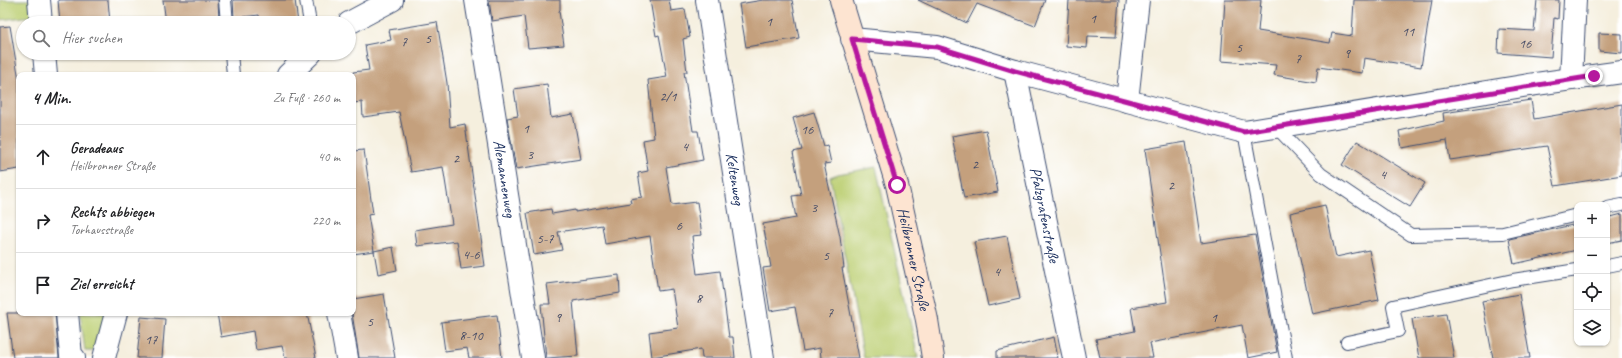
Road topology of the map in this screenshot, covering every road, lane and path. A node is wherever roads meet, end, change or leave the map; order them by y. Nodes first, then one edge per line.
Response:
1 (39, 0) edge
2 (225, 0) edge
3 (306, 0) edge
4 (392, 0) edge
5 (476, 0) edge
6 (707, 0) edge
7 (841, 0) edge
8 (1138, 0) edge
9 (1575, 0) edge
10 (40, 16) edge
11 (226, 16) edge
12 (309, 16) edge
13 (356, 19) edge
14 (852, 39) junction
15 (45, 60) edge
16 (232, 60) edge
17 (1015, 71) junction
18 (46, 72) edge
19 (233, 72) edge
20 (1622, 72) edge
21 (1571, 79) junction
22 (1127, 101) junction
23 (1275, 126) junction
24 (1244, 132) junction
25 (1622, 204) edge
26 (1610, 207) edge
27 (1574, 216) edge
28 (1622, 263) edge
29 (1610, 265) edge
30 (1574, 270) edge
31 (67, 316) edge
32 (115, 316) edge
33 (340, 316) edge
34 (1347, 342) dead end
35 (74, 358) edge
36 (104, 358) edge
37 (347, 358) edge
38 (534, 358) edge
39 (763, 358) edge
40 (933, 358) edge
41 (1074, 358) edge
42 (1286, 358) edge

1 - 10 street
2 - 11 lane
3 - 12 lane
4 - 13 street
5 - 38 street, Alemannenweg
6 - 39 street, Keltenweg
7 - 14 street, Heilbronner Straße
8 - 22 street
9 - 21 street
14 - 17 street
14 - 40 street, Heilbronner Straße
15 - 18 street
16 - 19 lane
17 - 22 street
17 - 41 street, Pfalzgrafenstraße
20 - 21 street
21 - 23 street
22 - 24 street
23 - 24 street
23 - 27 lane
24 - 42 lane
25 - 26 lane
28 - 29 lane
30 - 34 lane
31 - 35 street
32 - 36 street
33 - 37 street

